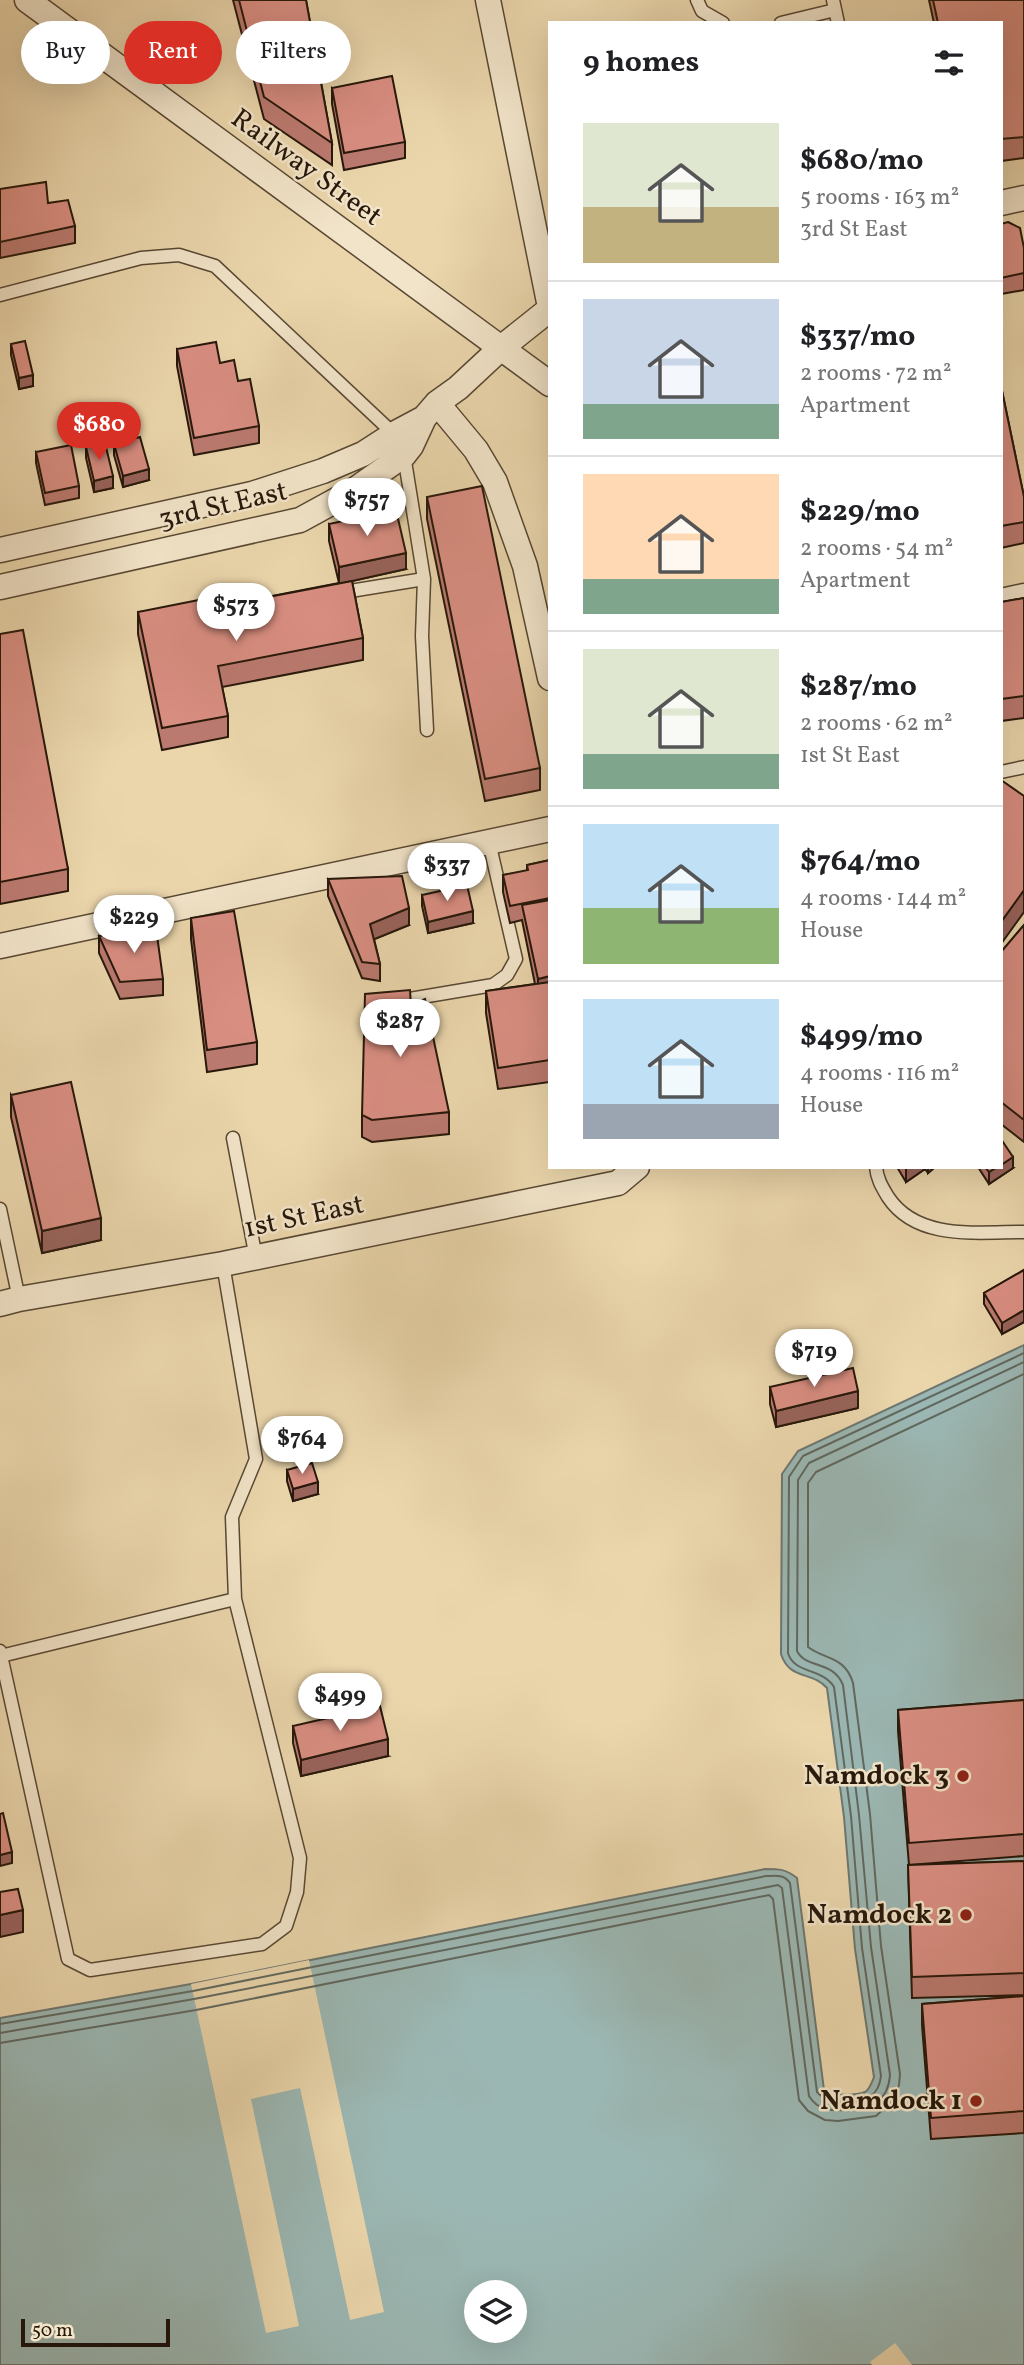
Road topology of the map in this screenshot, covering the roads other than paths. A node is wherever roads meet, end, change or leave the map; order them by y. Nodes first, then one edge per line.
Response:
1 (27, 0) edge
2 (488, 0) edge
3 (697, 0) edge
4 (836, 11) edge
5 (720, 21) edge
6 (790, 21) edge
7 (1024, 198) edge
8 (1003, 203) edge
9 (0, 295) edge
10 (548, 298) edge
11 (548, 310) edge
12 (501, 348) junction
13 (548, 383) edge
14 (430, 410) junction
15 (399, 445) junction
16 (0, 550) edge
17 (424, 579) junction
18 (0, 587) edge
19 (329, 594) edge
20 (1024, 596) edge
21 (1003, 601) edge
22 (548, 669) edge
23 (427, 730) dead end
24 (1024, 767) edge
25 (1003, 772) edge
26 (548, 829) edge
27 (489, 842) junction
28 (0, 946) edge
29 (398, 1001) edge
30 (233, 1138) dead end
31 (635, 1169) edge
32 (876, 1169) edge
33 (0, 1209) edge
34 (1024, 1232) edge
35 (256, 1258) junction
36 (223, 1264) junction
37 (9, 1301) edge
38 (235, 1599) junction
39 (0, 1654) edge

1 - 12 street, Railway Street
2 - 10 street
3 - 5 lane
4 - 6 lane
7 - 8 street
9 - 15 lane
11 - 12 street, 3rd St East
12 - 13 street, Railway Street
12 - 14 street, 3rd St East
14 - 15 street, 3rd St East
14 - 22 street
15 - 16 street, 3rd St East
15 - 17 lane
15 - 18 street, 3rd St East
17 - 19 lane
17 - 23 lane
20 - 21 street
24 - 25 lane
26 - 27 street
27 - 28 street
27 - 29 lane
30 - 35 lane
31 - 35 street, 1st St East
32 - 34 lane
33 - 37 lane
35 - 36 street, 1st St East
36 - 37 street, 1st St East
36 - 38 lane
38 - 39 lane
38 - 39 lane

